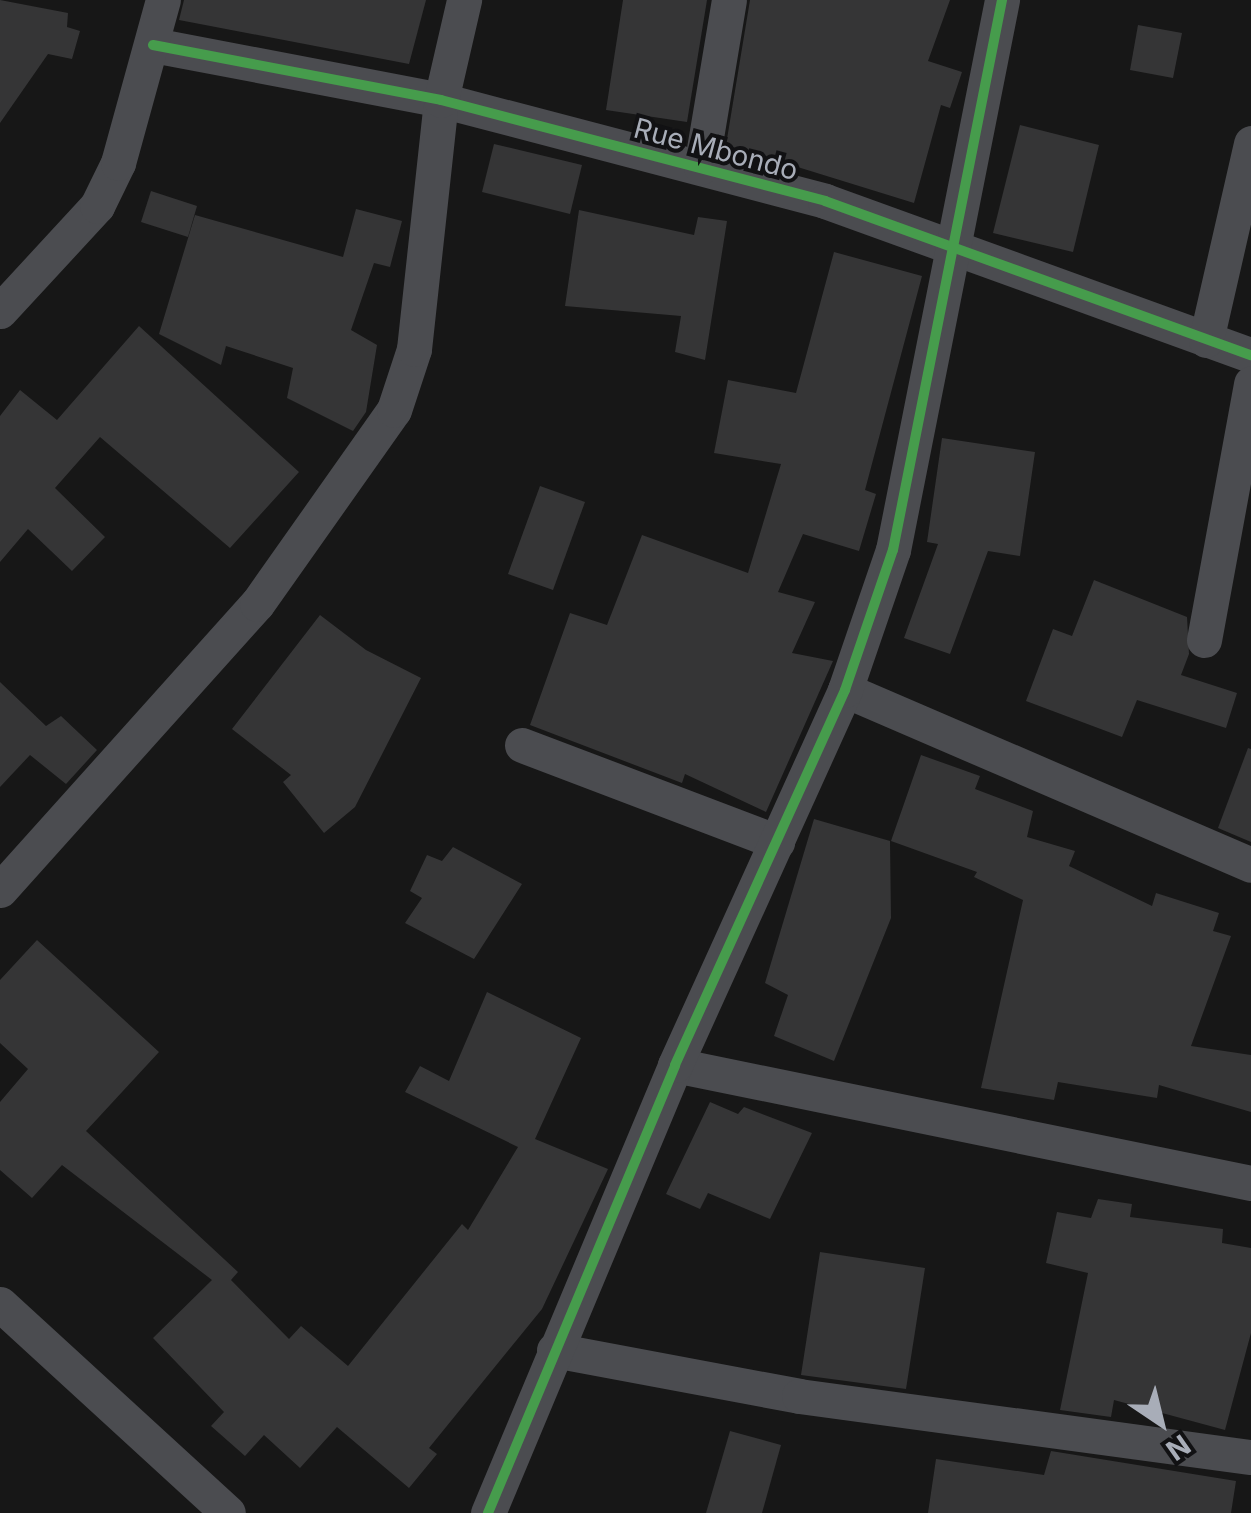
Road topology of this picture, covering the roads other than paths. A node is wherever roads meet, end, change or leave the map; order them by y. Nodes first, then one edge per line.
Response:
1 (163, 0) edge
2 (464, 0) edge
3 (729, 0) edge
4 (1002, 0) edge
5 (153, 45) junction
6 (441, 100) junction
7 (1251, 143) edge
8 (701, 167) junction
9 (958, 245) junction
10 (0, 311) edge
11 (1206, 340) junction
12 (1251, 356) edge
13 (1251, 383) edge
14 (1204, 640) dead end
15 (845, 690) junction
16 (522, 746) dead end
17 (777, 842) junction
18 (1251, 864) edge
19 (0, 890) edge
20 (676, 1065) junction
21 (1251, 1183) edge
22 (0, 1304) edge
23 (554, 1350) junction
24 (1251, 1458) edge
25 (228, 1513) edge
26 (488, 1513) edge

1 - 5 street
2 - 6 street
3 - 8 street
4 - 9 street
5 - 6 street, Rue Mbondo
5 - 10 street
6 - 8 street, Rue Mbondo
6 - 19 street
7 - 11 street
8 - 9 street, Rue Mbondo
9 - 11 street, Rue Mbondo
9 - 15 street
11 - 12 street, Rue Mbondo
13 - 14 street
15 - 17 street
15 - 18 street
16 - 17 street
17 - 20 street
20 - 21 street
20 - 23 street
22 - 25 street
23 - 24 street
23 - 26 street

